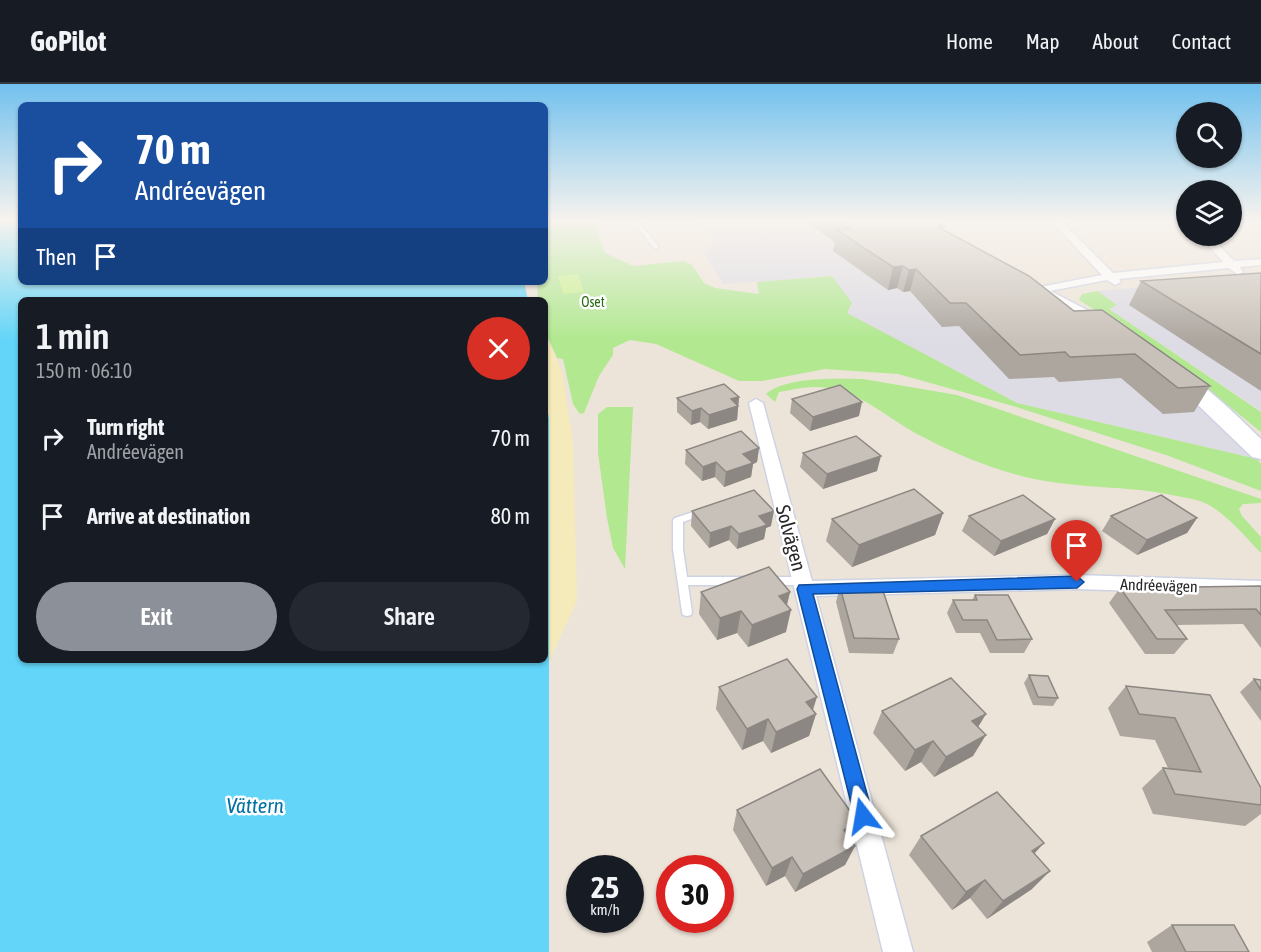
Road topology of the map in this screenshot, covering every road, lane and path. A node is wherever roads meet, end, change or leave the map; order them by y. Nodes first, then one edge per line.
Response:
1 (1092, 260) edge
2 (1226, 260) edge
3 (1261, 262) edge
4 (1236, 270) junction
5 (1261, 273) edge
6 (1021, 280) edge
7 (1112, 280) junction
8 (1043, 292) junction
9 (1126, 339) edge
10 (1163, 367) edge
11 (756, 403) dead end
12 (1261, 452) edge
13 (715, 510) edge
14 (682, 581) junction
15 (803, 585) junction
16 (1261, 588) edge
17 (687, 612) dead end
18 (898, 952) edge

1 - 7 street
2 - 4 street
3 - 4 street
4 - 5 street
4 - 7 street
6 - 8 street
7 - 8 street
8 - 9 street
10 - 12 street
11 - 15 street, Solvägen
13 - 14 lane
14 - 15 lane
14 - 17 lane
15 - 16 street, Andréevägen
15 - 18 street, Solvägen

